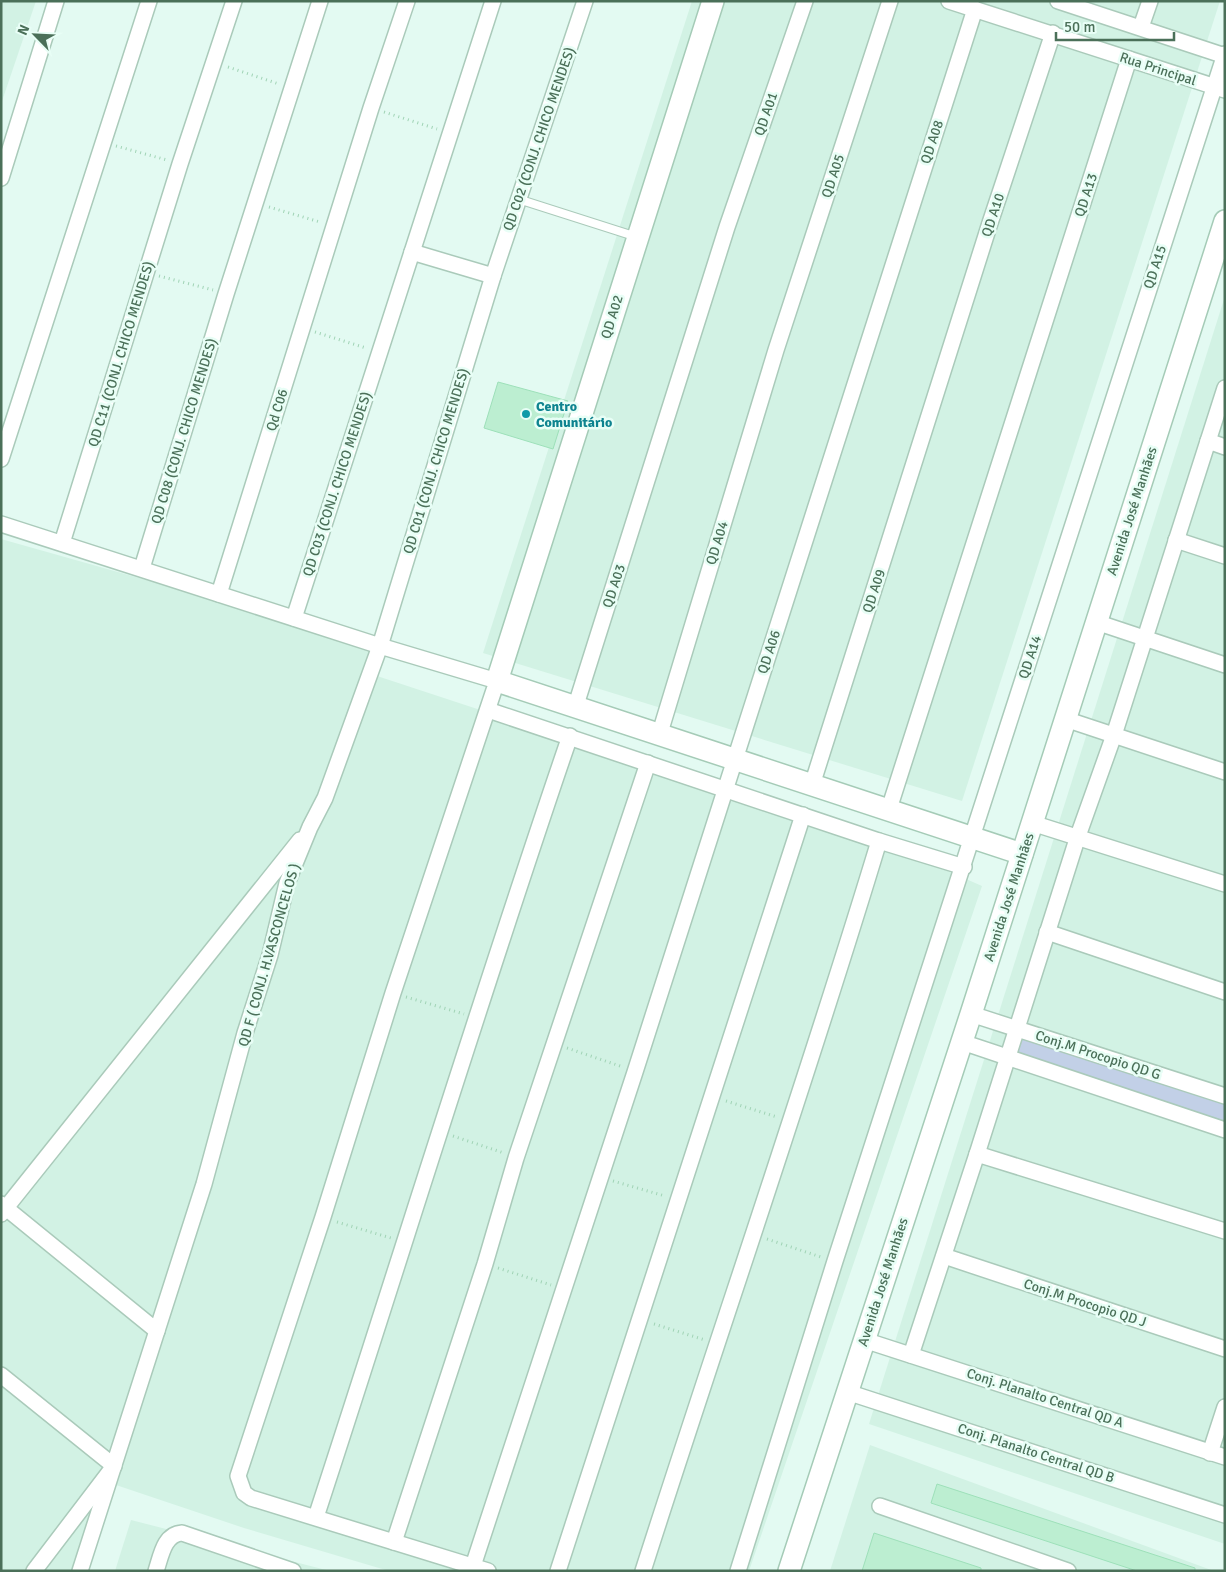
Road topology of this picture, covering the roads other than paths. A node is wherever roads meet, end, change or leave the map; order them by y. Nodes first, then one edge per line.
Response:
1 (150, 1) edge
2 (234, 1) edge
3 (320, 1) edge
4 (407, 1) edge
5 (493, 1) edge
6 (585, 1) edge
7 (712, 1) edge
8 (805, 1) edge
9 (890, 1) edge
10 (949, 1) edge
11 (1059, 1) edge
12 (1150, 1) edge
13 (56, 2) edge
14 (974, 9) junction
15 (1141, 27) junction
16 (1053, 33) junction
17 (1225, 55) edge
18 (1129, 59) junction
19 (1219, 88) edge
20 (1, 178) edge
21 (518, 199) junction
22 (1224, 229) edge
23 (637, 237) junction
24 (412, 252) junction
25 (493, 276) junction
26 (776, 350) joint
27 (1225, 388) edge
28 (935, 397) joint
29 (1208, 441) junction
30 (1225, 447) edge
31 (1098, 448) joint
32 (1, 459) edge
33 (652, 465) joint
34 (813, 515) joint
35 (1, 524) edge
36 (1176, 540) junction
37 (62, 543) junction
38 (1225, 556) edge
39 (142, 568) junction
40 (219, 594) junction
41 (294, 618) junction
42 (1096, 622) junction
43 (1145, 638) junction
44 (380, 646) junction
45 (1225, 665) edge
46 (497, 682) junction
47 (575, 708) junction
48 (488, 710) junction
49 (1065, 719) junction
50 (1114, 735) junction
51 (570, 736) junction
52 (659, 736) junction
53 (734, 760) junction
54 (648, 763) junction
55 (1225, 772) edge
56 (812, 785) junction
57 (725, 788) junction
58 (889, 810) junction
59 (803, 815) junction
60 (1032, 823) junction
61 (310, 827) junction
62 (1078, 836) junction
63 (973, 838) junction
64 (879, 841) junction
65 (1022, 854) junction
66 (964, 867) junction
67 (1225, 884) edge
68 (1047, 932) junction
69 (1225, 992) edge
70 (971, 1014) junction
71 (1018, 1029) junction
72 (962, 1042) junction
73 (1008, 1056) junction
74 (1225, 1096) edge
75 (1225, 1130) edge
76 (978, 1154) junction
77 (3, 1209) edge
78 (1225, 1231) edge
79 (944, 1256) junction
80 (157, 1331) junction
81 (864, 1340) junction
82 (1225, 1349) edge
83 (911, 1355) junction
84 (1, 1375) edge
85 (847, 1392) junction
86 (1225, 1407) edge
87 (1218, 1455) edge
88 (114, 1466) junction
89 (880, 1506) dead end
90 (1225, 1515) edge
91 (316, 1517) junction
92 (394, 1542) junction
93 (481, 1568) edge
94 (34, 1571) edge
95 (80, 1571) edge
96 (156, 1571) edge
97 (293, 1571) edge
98 (558, 1571) edge
99 (643, 1571) edge
100 (738, 1571) edge
101 (789, 1571) edge
102 (1068, 1571) edge

1 - 32 street
2 - 37 street, QD C11 (CONJ. CHICO MENDES)
3 - 39 street, QD C08 (CONJ. CHICO MENDES)
4 - 40 street, Qd C06
5 - 24 street, QD C03 (CONJ. CHICO MENDES)
6 - 21 street, QD C02 (CONJ. CHICO MENDES)
7 - 23 street, QD A02
8 - 33 street, QD A01
9 - 26 street, QD A05
10 - 14 street, Rua Principal
11 - 15 street
12 - 15 street
13 - 20 street
14 - 16 street, Rua Principal
14 - 34 street, QD A08
15 - 17 street
16 - 18 street, Rua Principal
16 - 28 street, QD A10
17 - 19 street, QD A15
18 - 19 street, Rua Principal
18 - 58 street, QD A13
19 - 31 street, QD A15
21 - 23 lane
21 - 25 street, QD C02 (CONJ. CHICO MENDES)
22 - 42 street, Avenida José Manhães
23 - 46 street, QD A02
24 - 25 street
24 - 41 street, QD C03 (CONJ. CHICO MENDES)
25 - 44 street, QD C01 (CONJ. CHICO MENDES)
26 - 52 street, QD A04
27 - 29 street
28 - 56 street, QD A09
29 - 30 street
29 - 36 street
31 - 63 street, QD A14
33 - 47 street, QD A03
34 - 53 street, QD A06
35 - 37 street
36 - 38 street
36 - 43 street
37 - 39 street
39 - 40 street
40 - 41 street
41 - 44 street
42 - 43 street
42 - 49 street, Avenida José Manhães
43 - 45 street
43 - 50 street
44 - 46 street
44 - 61 street, QD F ( CONJ. H.VASCONCELOS )
46 - 47 street
46 - 48 street
47 - 52 street
48 - 51 street
48 - 91 street
49 - 50 street
49 - 60 street, Avenida José Manhães
50 - 55 street
50 - 62 street
51 - 54 street
51 - 91 street
52 - 53 street
53 - 56 street
53 - 57 street, QD A06
54 - 57 street
54 - 92 street
56 - 58 street
57 - 59 street
57 - 93 street, QD A06
58 - 63 street
59 - 64 street
59 - 98 street
60 - 62 street
60 - 65 street, Avenida José Manhães
61 - 77 street
61 - 80 street, QD F ( CONJ. H.VASCONCELOS )
62 - 67 street
62 - 68 street
63 - 65 street
63 - 66 street, QD A14
64 - 66 street
64 - 99 street
65 - 70 street, Avenida José Manhães
66 - 100 street, QD A14
68 - 69 street
68 - 71 street
70 - 71 street, Conj.M Procopio QD G
70 - 72 street, Avenida José Manhães
71 - 73 street
71 - 74 street, Conj.M Procopio QD G
72 - 73 street
72 - 81 street, Avenida José Manhães
73 - 75 street
73 - 76 street
76 - 78 street
76 - 79 street
77 - 80 street
79 - 82 street, Conj.M Procopio QD J
79 - 83 street
80 - 88 street, QD F ( CONJ. H.VASCONCELOS )
81 - 83 street, Conj. Planalto Central QD A
81 - 85 street, Avenida José Manhães
83 - 87 street, Conj. Planalto Central QD A
84 - 88 street
85 - 90 street, Conj. Planalto Central QD B
85 - 101 street, Avenida José Manhães
86 - 87 street
88 - 94 street
88 - 95 street, QD F ( CONJ. H.VASCONCELOS )
89 - 102 street
91 - 92 street
92 - 93 street
96 - 97 street

